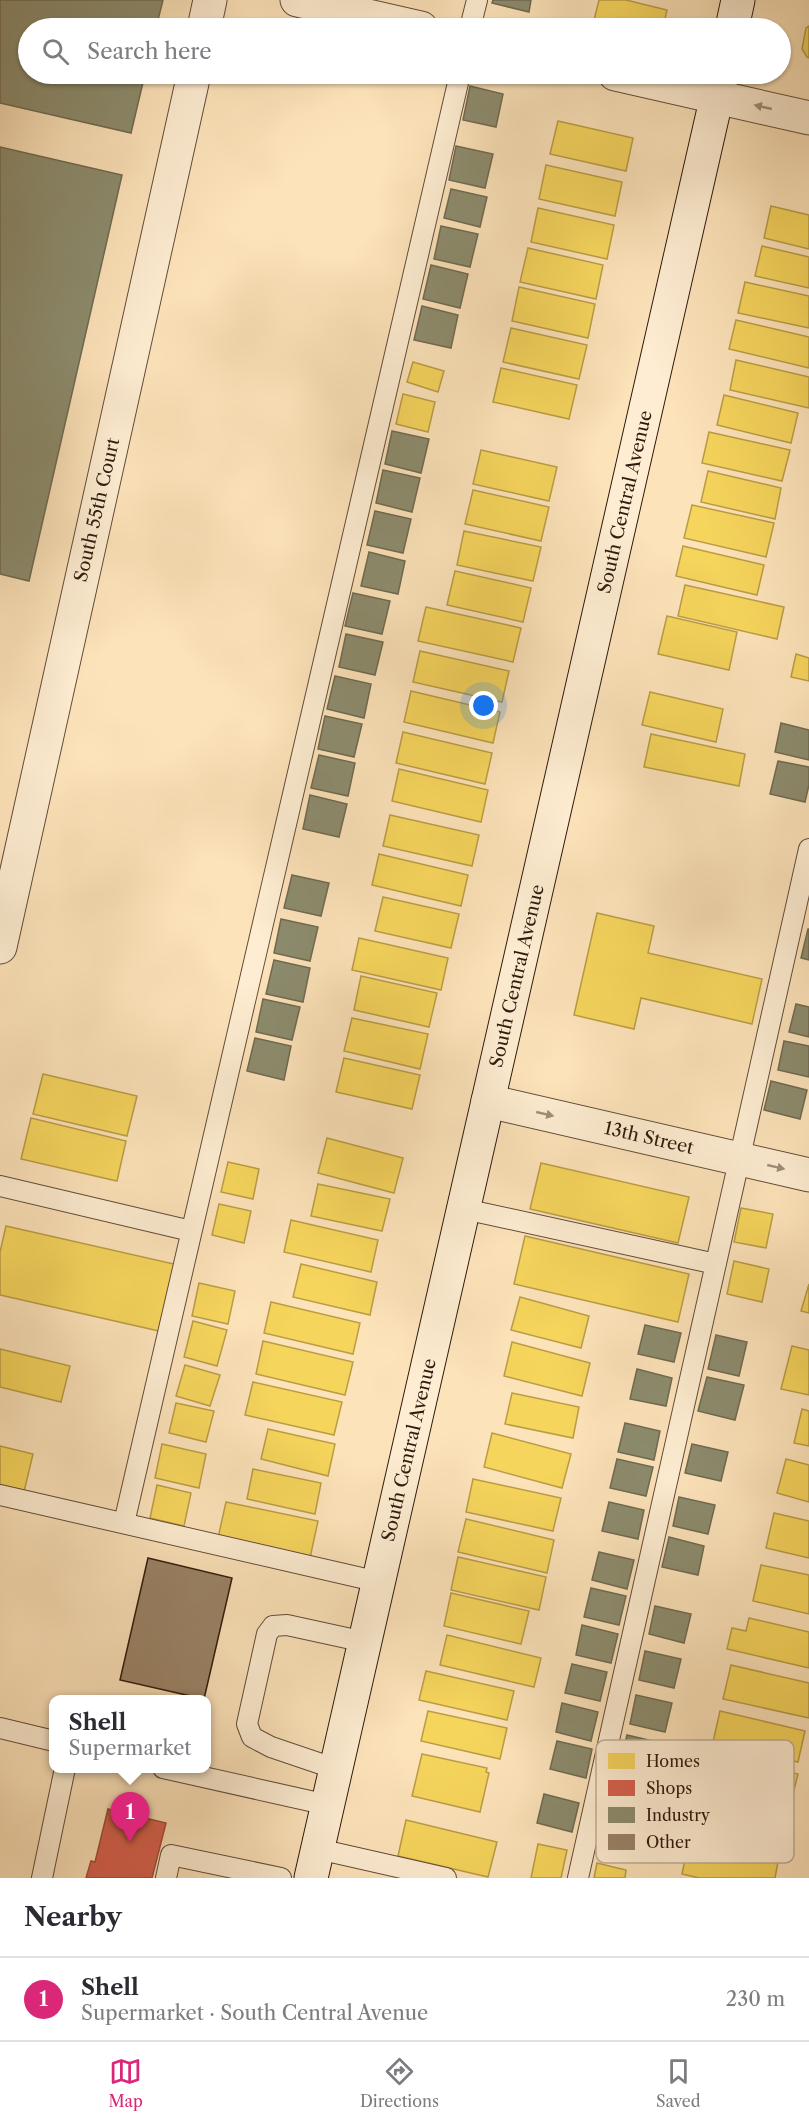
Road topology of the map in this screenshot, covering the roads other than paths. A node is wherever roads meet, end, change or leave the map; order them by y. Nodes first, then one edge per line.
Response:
1 (210, 0) edge
2 (297, 0) edge
3 (477, 0) edge
4 (738, 0) edge
5 (206, 18) edge
6 (377, 18) edge
7 (472, 18) edge
8 (734, 18) edge
9 (192, 84) edge
10 (458, 84) edge
11 (719, 85) edge
12 (809, 118) edge
13 (809, 849) edge
14 (0, 947) edge
15 (488, 1101) junction
16 (740, 1159) junction
17 (809, 1174) edge
18 (0, 1186) edge
19 (464, 1209) junction
20 (191, 1231) junction
21 (716, 1264) junction
22 (0, 1495) edge
23 (124, 1523) junction
24 (379, 1582) junction
25 (365, 1642) junction
26 (0, 1728) edge
27 (49, 1740) edge
28 (609, 1740) edge
29 (336, 1769) junction
30 (64, 1773) edge
31 (185, 1773) edge
32 (596, 1798) edge
33 (328, 1806) junction
34 (315, 1863) edge
35 (42, 1878) edge
36 (166, 1878) edge
37 (281, 1878) edge
38 (446, 1878) edge
39 (578, 1878) edge

1 - 5 main road
2 - 6 main road
3 - 7 lane
4 - 8 main road
9 - 14 main road, South 55th Court
10 - 20 lane
12 -> 11 main road
11 - 15 main road, South Central Avenue
13 - 16 lane
15 -> 16 main road, 13th Street
15 - 19 main road, South Central Avenue
16 -> 17 main road, 13th Street
16 - 21 lane
18 - 20 lane
19 - 21 lane
19 - 24 main road, South Central Avenue
20 - 23 lane
21 - 28 lane
22 - 23 lane
23 - 24 lane
24 - 25 main road, South Central Avenue
25 - 29 main road, South Central Avenue
25 - 29 lane
26 - 27 lane
29 - 33 main road, South Central Avenue
30 - 35 lane
31 - 33 lane
32 - 39 lane
33 - 34 main road, South Central Avenue
34 - 38 lane
36 - 37 lane

